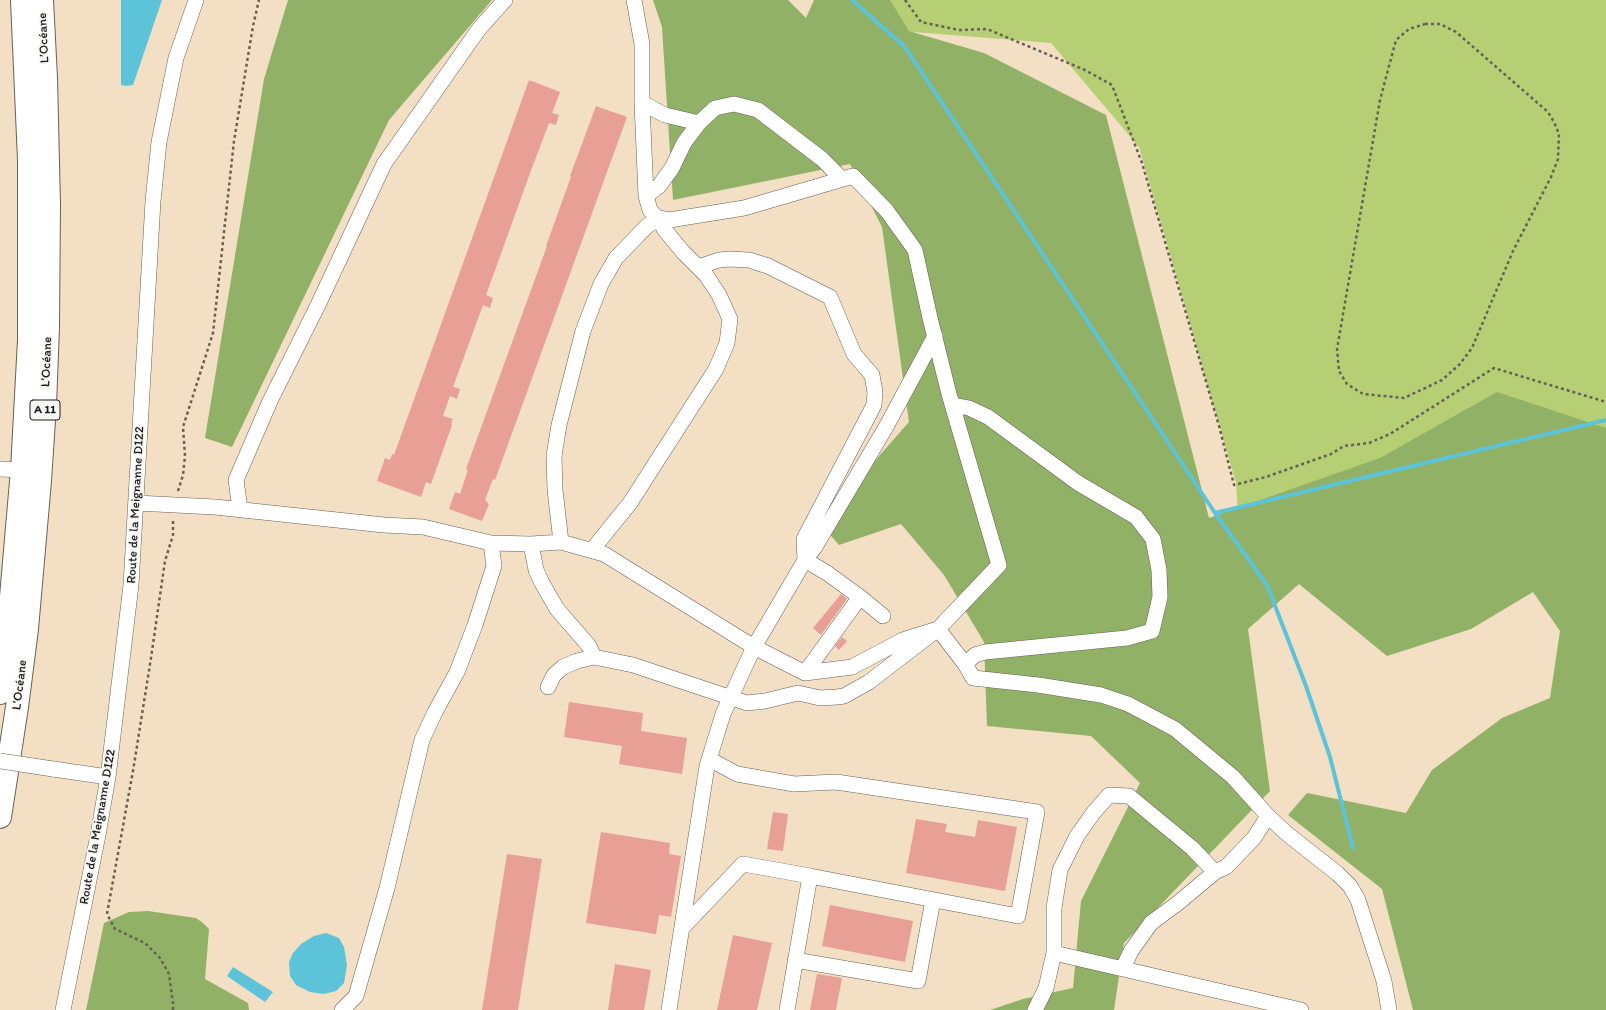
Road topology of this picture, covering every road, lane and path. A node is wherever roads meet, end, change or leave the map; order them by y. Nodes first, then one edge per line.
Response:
1 (22, 0) edge
2 (42, 0) edge
3 (196, 0) edge
4 (259, 0) edge
5 (505, 0) edge
6 (634, 0) edge
7 (905, 0) edge
8 (642, 103) junction
9 (1548, 112) joint
10 (699, 123) junction
11 (842, 179) junction
12 (646, 196) junction
13 (660, 218) junction
14 (698, 267) junction
15 (935, 336) junction
16 (1606, 402) edge
17 (952, 405) junction
18 (0, 469) edge
19 (22, 470) junction
20 (175, 497) dead end
21 (136, 504) junction
22 (240, 509) junction
23 (173, 515) dead end
24 (562, 542) junction
25 (491, 543) junction
26 (531, 544) junction
27 (592, 550) junction
28 (805, 560) junction
29 (860, 597) junction
30 (882, 616) dead end
31 (938, 629) junction
32 (754, 647) junction
33 (594, 657) junction
34 (965, 664) junction
35 (805, 673) junction
36 (548, 687) dead end
37 (0, 693) edge
38 (730, 697) junction
39 (709, 759) junction
40 (0, 761) edge
41 (108, 777) junction
42 (1268, 816) junction
43 (0, 817) edge
44 (1215, 872) junction
45 (810, 876) junction
46 (933, 900) junction
47 (682, 928) junction
48 (1054, 953) junction
49 (795, 960) junction
50 (1123, 968) junction
51 (63, 1010) edge
52 (173, 1010) edge
53 (342, 1010) edge
54 (669, 1010) edge
55 (787, 1010) edge
56 (1035, 1010) edge
57 (1301, 1010) edge
58 (1389, 1010) edge

1 - 19 highway, L’Océane / A 11
2 - 43 highway, L’Océane / A 11
3 - 21 street, Route de la Meignanne D122
4 - 20 path
5 - 22 street
6 - 8 street
7 - 16 path
8 - 10 street
8 - 12 street
9 - 9 path
10 - 11 street
10 - 12 street
11 - 13 street
11 - 15 street
12 - 13 street
13 - 14 street
13 - 24 street
14 - 27 street
14 - 28 street
15 - 17 street
15 - 28 street
17 - 31 street
17 - 34 street
18 - 19 street
19 - 37 highway, L’Océane / A 11
21 - 22 street
21 - 41 street, Route de la Meignanne D122
22 - 25 street
23 - 52 path
24 - 26 street
24 - 27 street
25 - 26 street
25 - 53 street
26 - 33 street
27 - 32 street
28 - 29 street
28 - 32 street
29 - 30 street
29 - 35 street
31 - 34 street
31 - 35 street
31 - 38 street
32 - 35 street
32 - 38 street
33 - 36 street
33 - 38 street
34 - 42 street
38 - 39 street
39 - 46 street
39 - 47 street
40 - 41 street, bridge
41 - 51 street, Route de la Meignanne D122
42 - 44 street
42 - 58 street
44 - 48 street
44 - 50 street
45 - 46 street
45 - 47 street
45 - 49 street
46 - 49 street
47 - 54 street
48 - 50 street
48 - 56 street
49 - 55 street
50 - 57 street

